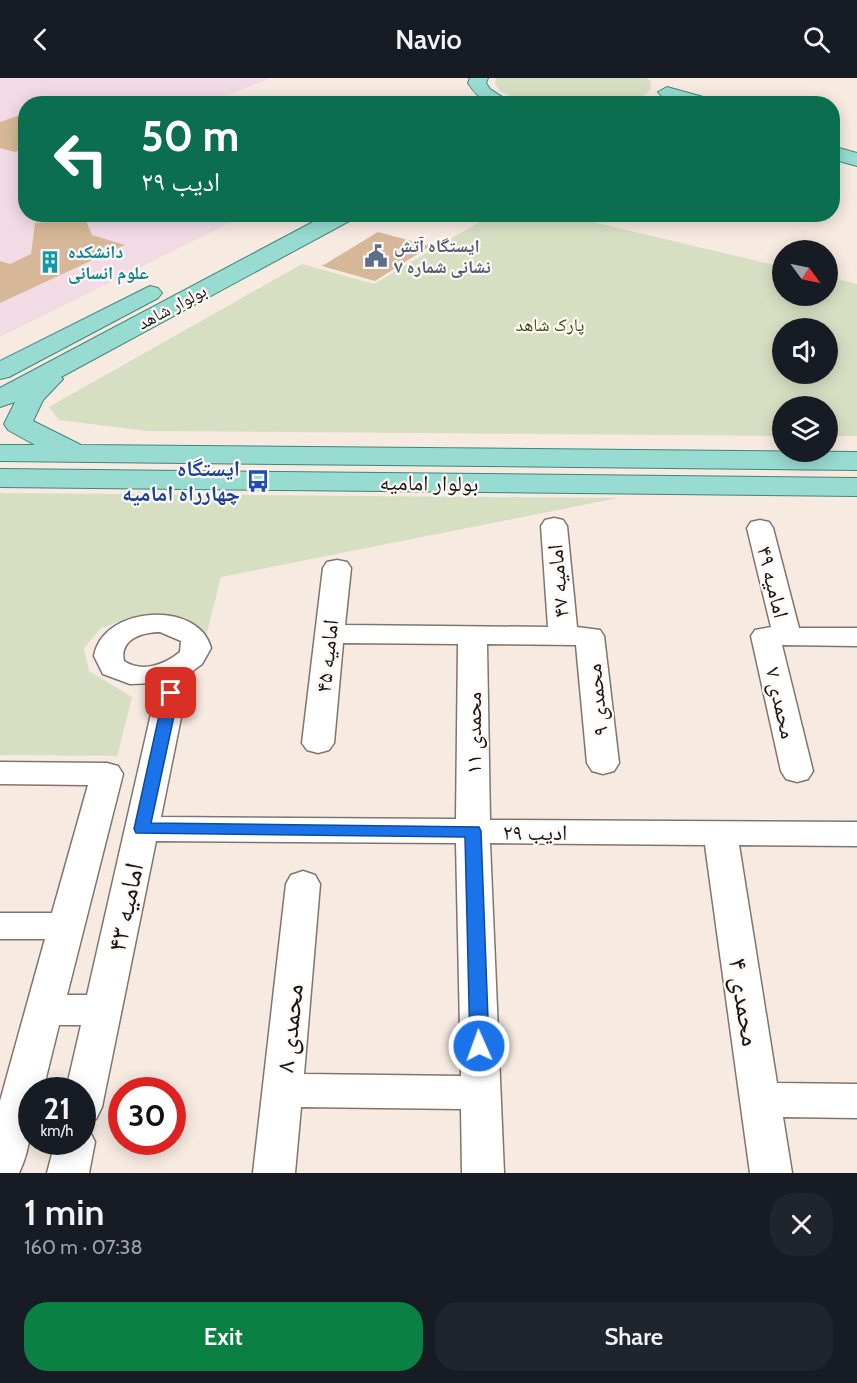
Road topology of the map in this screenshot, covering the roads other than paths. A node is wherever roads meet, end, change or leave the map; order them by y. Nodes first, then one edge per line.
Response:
1 (479, 78) edge
2 (666, 85) edge
3 (489, 96) edge
4 (690, 96) edge
5 (840, 143) edge
6 (857, 148) edge
7 (840, 155) edge
8 (857, 160) edge
9 (286, 222) edge
10 (330, 222) edge
11 (69, 362) junction
12 (3, 369) edge
13 (0, 399) edge
14 (0, 453) edge
15 (94, 455) junction
16 (857, 461) edge
17 (0, 478) edge
18 (857, 487) edge
19 (554, 526) dead end
20 (760, 528) dead end
21 (337, 568) dead end
22 (330, 634) junction
23 (472, 635) junction
24 (577, 636) junction
25 (776, 636) junction
26 (857, 637) edge
27 (176, 670) dead end
28 (318, 743) dead end
29 (603, 763) dead end
30 (797, 771) dead end
31 (0, 773) edge
32 (142, 829) junction
33 (473, 831) junction
34 (720, 832) junction
35 (857, 834) edge
36 (303, 884) dead end
37 (0, 926) edge
38 (66, 926) junction
39 (44, 1010) junction
40 (103, 1010) junction
41 (88, 1077) edge
42 (283, 1090) junction
43 (481, 1093) junction
44 (760, 1100) junction
45 (857, 1101) edge
46 (72, 1155) edge
47 (0, 1161) edge
48 (68, 1173) edge
49 (274, 1173) edge
50 (483, 1173) edge
51 (771, 1173) edge

1 - 3 main road
2 - 4 main road
5 - 6 main road
7 - 8 main road
9 - 12 main road, بولوار شاهد
10 - 11 main road, بولوار شاهد
11 - 13 main road, بولوار شاهد
11 - 15 main road
14 - 15 main road, بولوار امامیه
15 - 16 main road, بولوار امامیه
17 - 18 main road, بولوار امامیه
19 - 24 street, امامیه ۴۷
20 - 25 street, امامیه ۴۹
21 - 22 street, امامیه ۴۵
22 - 23 street
22 - 28 street, امامیه ۴۵
23 - 24 street
23 - 33 street, محمدی ۱۱
24 - 29 street, محمدی ۹
25 - 26 street
25 - 30 street, محمدی ۷
27 - 32 street, امامیه ۴۳
31 - 38 street
32 - 33 street, ادیب ۲۹
32 - 40 street, امامیه ۴۳
33 - 34 street, ادیب ۲۹
33 - 43 street, محمدی ۱۱
34 - 35 street, ادیب ۲۹
34 - 44 street, محمدی ۴
36 - 42 street, محمدی ۸
37 - 38 street
38 - 39 street
39 - 40 street
39 - 47 street
40 - 41 street, امامیه ۴۳
42 - 43 street
42 - 49 street, محمدی ۸
43 - 50 street, محمدی ۱۱
44 - 45 street
44 - 51 street, محمدی ۴
46 - 48 street

